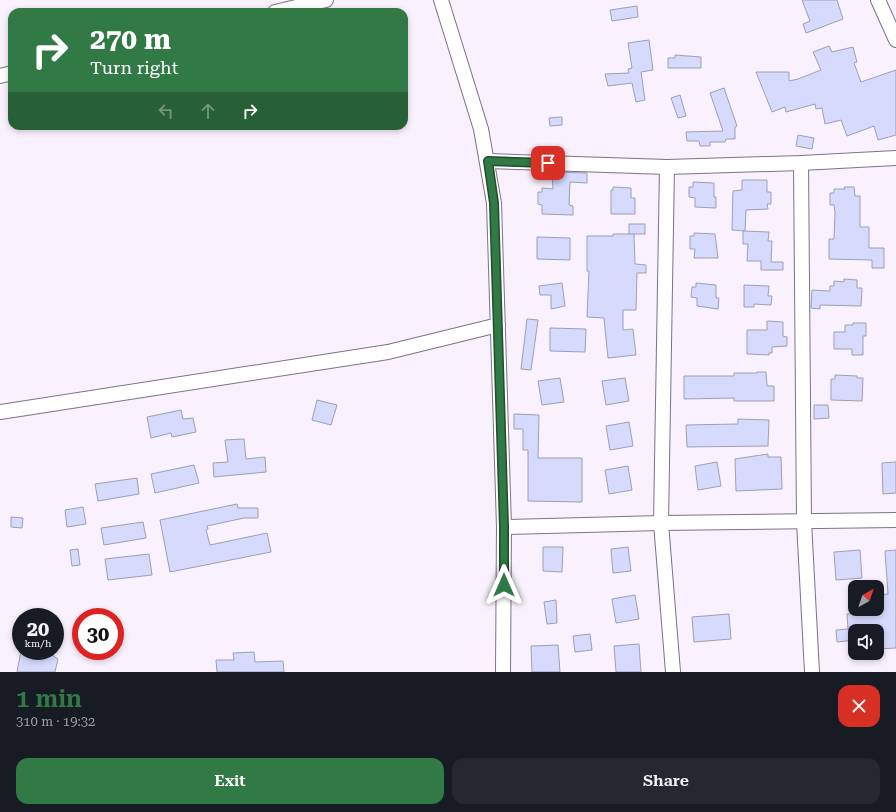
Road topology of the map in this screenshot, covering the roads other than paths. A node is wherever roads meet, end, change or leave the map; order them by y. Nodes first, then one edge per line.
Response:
1 (326, 0) edge
2 (441, 0) edge
3 (878, 0) edge
4 (292, 8) edge
5 (896, 40) edge
6 (896, 158) edge
7 (488, 161) junction
8 (801, 163) junction
9 (667, 167) junction
10 (498, 325) junction
11 (0, 412) edge
12 (896, 520) edge
13 (804, 522) junction
14 (661, 523) junction
15 (504, 527) junction
16 (503, 672) edge
17 (673, 672) edge
18 (812, 672) edge

1 - 4 street
2 - 7 street
3 - 5 street
6 - 8 street
7 - 9 street
7 - 10 street
8 - 9 street
8 - 13 street
9 - 14 street
10 - 11 street
10 - 15 street
12 - 13 street
13 - 14 street
13 - 18 street
14 - 15 street
14 - 17 street
15 - 16 street

